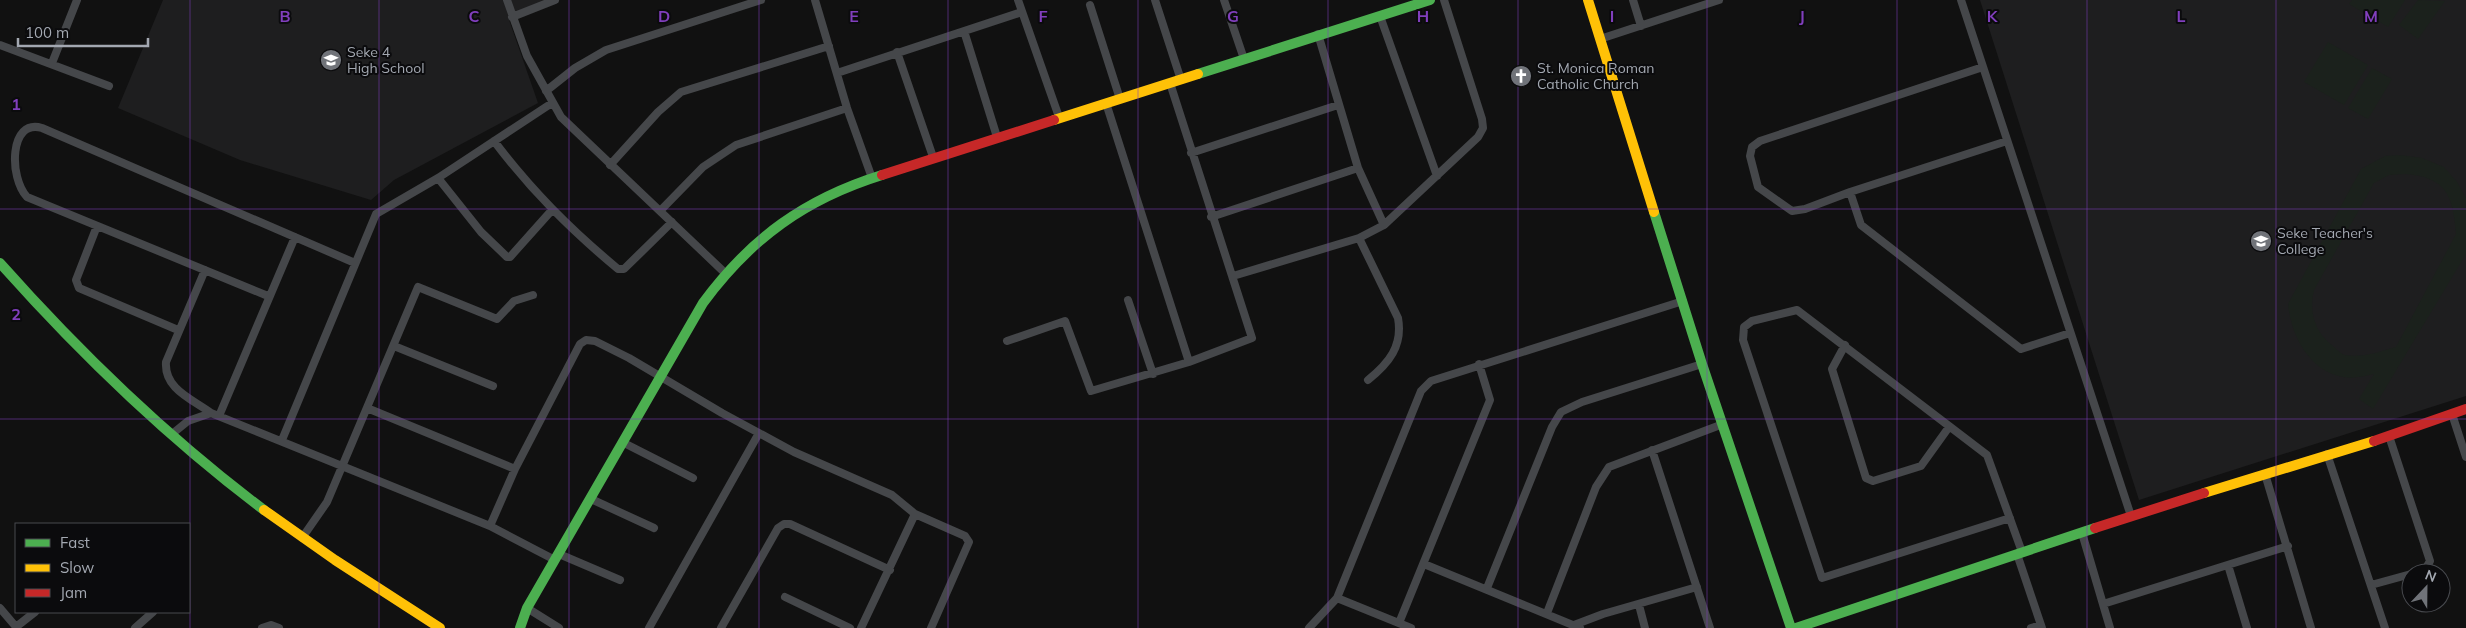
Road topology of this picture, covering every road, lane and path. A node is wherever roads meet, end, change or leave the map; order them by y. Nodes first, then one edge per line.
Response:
1 (78, 0) edge
2 (507, 0) edge
3 (555, 0) edge
4 (761, 0) edge
5 (815, 0) edge
6 (1018, 0) edge
7 (1155, 0) edge
8 (1224, 0) edge
9 (1430, 0) edge
10 (1444, 0) edge
11 (1588, 0) edge
12 (1633, 0) edge
13 (1719, 0) edge
14 (1961, 0) edge
15 (1090, 5) dead end
16 (1022, 12) junction
17 (1380, 16) junction
18 (512, 17) junction
19 (1641, 26) junction
20 (964, 31) junction
21 (1318, 34) junction
22 (1600, 39) junction
23 (0, 45) edge
24 (829, 46) junction
25 (897, 52) junction
26 (1244, 59) junction
27 (52, 63) junction
28 (1983, 67) junction
29 (836, 73) junction
30 (1182, 80) junction
31 (1170, 83) junction
32 (109, 86) dead end
33 (546, 91) junction
34 (1120, 99) junction
35 (552, 103) junction
36 (1106, 103) junction
37 (1338, 105) junction
38 (847, 108) junction
39 (1059, 117) junction
40 (997, 137) junction
41 (494, 141) junction
42 (2007, 141) junction
43 (1192, 153) junction
44 (934, 157) junction
45 (610, 165) junction
46 (1358, 168) junction
47 (1438, 176) junction
48 (438, 178) junction
49 (872, 178) junction
50 (1850, 192) junction
51 (552, 210) junction
52 (660, 210) junction
53 (1211, 217) junction
54 (672, 222) junction
55 (1384, 225) junction
56 (97, 226) junction
57 (295, 237) junction
58 (1358, 238) junction
59 (0, 263) edge
60 (355, 263) junction
61 (205, 270) junction
62 (724, 272) junction
63 (1233, 276) junction
64 (533, 294) dead end
65 (268, 296) junction
66 (1128, 300) dead end
67 (1682, 301) junction
68 (178, 330) junction
69 (2070, 333) junction
70 (1007, 341) dead end
71 (394, 346) junction
72 (1845, 346) junction
73 (1189, 362) junction
74 (1479, 364) junction
75 (1702, 364) junction
76 (1153, 374) junction
77 (660, 375) junction
78 (1368, 380) dead end
79 (492, 386) dead end
80 (367, 408) junction
81 (2466, 409) edge
82 (215, 414) junction
83 (2452, 414) junction
84 (1723, 424) junction
85 (1949, 427) junction
86 (759, 433) junction
87 (172, 434) junction
88 (2389, 436) junction
89 (282, 440) junction
90 (622, 442) junction
91 (1652, 450) junction
92 (2327, 454) junction
93 (2466, 458) edge
94 (342, 465) junction
95 (515, 468) junction
96 (2266, 474) junction
97 (694, 478) dead end
98 (591, 499) junction
99 (915, 514) junction
100 (2130, 516) junction
101 (2010, 518) junction
102 (490, 526) junction
103 (654, 528) dead end
104 (2082, 533) junction
105 (302, 538) junction
106 (2288, 546) junction
107 (2020, 553) junction
108 (557, 557) junction
109 (2429, 563) edge
110 (1424, 564) junction
111 (2228, 565) junction
112 (890, 570) junction
113 (2401, 576) edge
114 (620, 580) dead end
115 (2371, 585) junction
116 (1697, 587) junction
117 (1487, 588) junction
118 (785, 597) dead end
119 (1337, 598) junction
120 (2103, 604) junction
121 (1639, 605) junction
122 (0, 608) edge
123 (527, 608) junction
124 (34, 613) edge
125 (152, 613) edge
126 (1546, 613) junction
127 (1399, 623) junction
128 (2041, 626) edge
129 (1577, 627) edge
130 (17, 628) edge
131 (135, 628) edge
132 (262, 628) edge
133 (279, 628) edge
134 (440, 628) edge
135 (520, 628) edge
136 (559, 628) edge
137 (649, 628) edge
138 (721, 628) edge
139 (850, 628) edge
140 (861, 628) edge
141 (931, 628) edge
142 (1308, 628) edge
143 (1411, 628) edge
144 (1645, 628) edge
145 (1710, 628) edge
146 (1791, 628) edge
147 (1796, 628) edge
148 (2031, 628) edge
149 (2110, 628) edge
150 (2248, 628) edge
151 (2311, 628) edge
152 (2385, 628) edge

1 - 27 street
2 - 18 street
3 - 18 street
4 - 33 street
5 - 24 street
6 - 16 street
7 - 30 street
8 - 26 street
9 - 17 street
10 - 47 street
11 - 22 street
12 - 19 street
13 - 19 street
14 - 28 street
15 - 34 street
16 - 20 street
16 - 39 street
17 - 21 street
17 - 47 street
18 - 33 street
19 - 22 street
20 - 25 street
20 - 40 street
21 - 26 street
21 - 37 street
22 - 67 street
23 - 27 street
24 - 29 street
24 - 45 street
25 - 29 street
25 - 44 street
26 - 30 street
27 - 32 street
28 - 42 street
28 - 50 street
29 - 38 street
30 - 31 street
31 - 34 street
31 - 43 street
33 - 35 street
34 - 36 street
35 - 41 street
35 - 45 street
36 - 39 street
36 - 73 street
37 - 43 street
37 - 46 street
38 - 49 street
38 - 52 street
39 - 40 street
40 - 44 street
41 - 48 street
41 - 51 street
42 - 50 street
42 - 69 street
43 - 53 street
44 - 49 street
45 - 52 street
46 - 53 street
46 - 55 street
47 - 55 street
48 - 51 street
48 - 60 street
49 - 62 street
50 - 69 street
51 - 54 street
52 - 54 street
53 - 63 street
54 - 62 street
55 - 58 street
56 - 57 street
56 - 61 street
56 - 68 street
57 - 60 street
57 - 65 street
58 - 63 street
58 - 78 street
59 - 87 street
60 - 89 street
61 - 65 street
61 - 68 street
62 - 77 street
63 - 73 street
64 - 71 street
65 - 82 street
66 - 76 street
67 - 74 street
67 - 75 street
68 - 82 street
69 - 100 street
70 - 76 street
71 - 79 street
71 - 80 street
72 - 85 street
72 - 85 street
72 - 101 street
73 - 76 street
74 - 110 street
74 - 119 street
75 - 84 street
75 - 117 street
77 - 86 street
77 - 90 street
77 - 95 street
80 - 94 street
80 - 95 street
81 - 83 street
82 - 87 street
82 - 89 street
83 - 88 street
83 - 93 street
84 - 91 street
84 - 146 street
85 - 101 street
86 - 99 street
86 - 137 street
87 - 105 street
88 - 92 street
88 - 109 street
89 - 94 street
90 - 97 street
90 - 98 street
91 - 116 street
91 - 126 street
92 - 96 street
92 - 115 street
94 - 102 street
94 - 105 street
95 - 102 street
96 - 100 street
96 - 106 street
98 - 103 street
98 - 108 street
99 - 112 street
99 - 141 street
100 - 104 street
101 - 107 street
102 - 108 street
104 - 107 street
104 - 120 street
105 - 134 street
106 - 111 street
106 - 151 street
107 - 128 street
107 - 147 street
108 - 114 street
108 - 123 street
110 - 117 street
110 - 127 street
111 - 120 street
111 - 150 street
112 - 138 street
112 - 140 street
113 - 115 street
115 - 152 street
116 - 121 street
116 - 145 street
117 - 126 street
118 - 139 street
119 - 127 street
119 - 142 street
120 - 149 street
121 - 129 street
121 - 144 street
122 - 130 street
123 - 135 street
123 - 136 street
124 - 130 street
125 - 131 street
126 - 129 street
127 - 143 street
128 - 148 street
132 - 133 street

